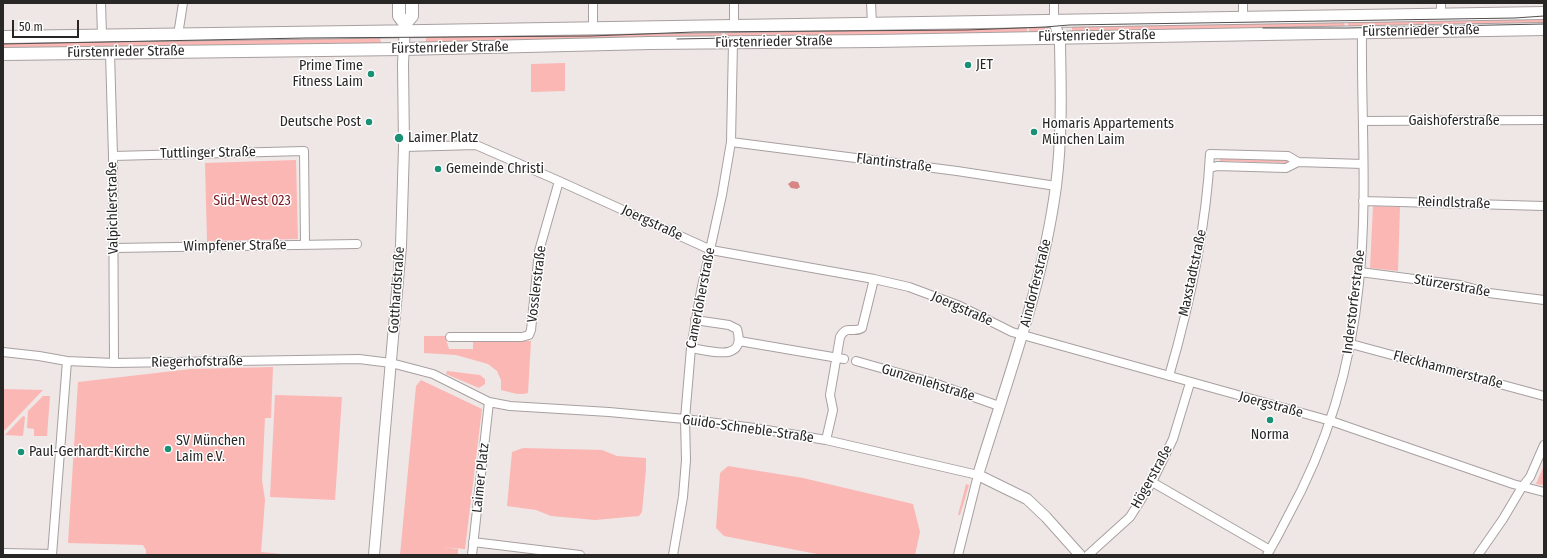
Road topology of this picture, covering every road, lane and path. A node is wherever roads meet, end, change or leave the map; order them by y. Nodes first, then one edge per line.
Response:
1 (101, 3) edge
2 (183, 3) edge
3 (399, 3) edge
4 (412, 3) edge
5 (593, 3) edge
6 (734, 3) edge
7 (871, 3) edge
8 (1054, 3) edge
9 (1243, 3) edge
10 (1441, 9) edge
11 (1544, 13) edge
12 (1243, 18) junction
13 (1054, 21) junction
14 (872, 24) junction
15 (734, 26) junction
16 (404, 27) junction
17 (593, 28) junction
18 (102, 29) junction
19 (1544, 29) edge
20 (1362, 32) junction
21 (178, 35) junction
22 (3, 36) edge
23 (1059, 37) junction
24 (733, 42) junction
25 (403, 49) junction
26 (110, 53) junction
27 (3, 54) edge
28 (1544, 120) edge
29 (1363, 121) junction
30 (731, 142) junction
31 (404, 147) junction
32 (113, 156) junction
33 (1298, 162) junction
34 (1363, 164) junction
35 (1210, 168) junction
36 (559, 181) junction
37 (1056, 186) junction
38 (1364, 200) junction
39 (1544, 206) edge
40 (305, 244) junction
41 (357, 244) dead end
42 (114, 248) junction
43 (711, 250) junction
44 (1360, 272) junction
45 (874, 280) junction
46 (1544, 300) edge
47 (696, 320) junction
48 (1022, 334) junction
49 (450, 337) dead end
50 (739, 340) junction
51 (1351, 344) junction
52 (691, 348) junction
53 (3, 352) edge
54 (840, 358) junction
55 (67, 361) junction
56 (856, 361) dead end
57 (114, 363) junction
58 (391, 363) junction
59 (1169, 376) junction
60 (1190, 382) junction
61 (1544, 396) edge
62 (489, 402) junction
63 (999, 406) junction
64 (685, 419) junction
65 (1331, 421) junction
66 (826, 440) junction
67 (1544, 444) edge
68 (978, 475) junction
69 (1152, 482) junction
70 (1522, 487) junction
71 (1544, 492) edge
72 (474, 542) junction
73 (1268, 552) edge
74 (3, 553) edge
75 (52, 555) edge
76 (374, 555) edge
77 (472, 555) edge
78 (580, 555) edge
79 (673, 555) edge
80 (958, 555) edge
81 (1080, 555) edge
82 (1088, 555) edge
83 (1478, 555) edge

1 - 18 street
2 - 21 street
3 - 16 main road, Gotthardstraße
4 - 16 main road, Gotthardstraße
5 - 17 street
6 - 15 street
7 - 14 street
8 - 13 street, Aindorferstraße
9 - 12 street
10 - 11 main road, Fürstenrieder Straße
10 - 12 main road, Fürstenrieder Straße
12 - 13 main road, Fürstenrieder Straße
13 - 14 main road, Fürstenrieder Straße
13 - 23 street, Aindorferstraße
14 - 15 main road, Fürstenrieder Straße
15 - 17 main road, Fürstenrieder Straße
16 - 17 main road, Fürstenrieder Straße
16 - 21 main road, Fürstenrieder Straße
16 - 25 street, Gotthardstraße
18 - 21 main road, Fürstenrieder Straße
18 - 22 main road, Fürstenrieder Straße
19 - 20 main road, Fürstenrieder Straße
20 - 23 main road, Fürstenrieder Straße
20 - 29 street, Inderstorferstraße
23 - 24 main road, Fürstenrieder Straße
23 - 37 street, Aindorferstraße
24 - 25 main road, Fürstenrieder Straße
24 - 30 street, Camerloherstraße
25 - 26 main road, Fürstenrieder Straße
25 - 31 street, Gotthardstraße
26 - 27 main road, Fürstenrieder Straße
26 - 32 street, Valpichlerstraße
28 - 29 street, Gaishoferstraße
29 - 34 street, Inderstorferstraße
30 - 37 street, Flantinstraße
30 - 43 street, Camerloherstraße
31 - 36 street, Joergstraße
31 - 58 street, Gotthardstraße
32 - 40 street, Tuttlinger Straße
32 - 42 street, Valpichlerstraße
33 - 34 street, Maxstadtstraße
33 - 35 street, Maxstadtstraße
33 - 35 street, Maxstadtstraße
34 - 38 street, Inderstorferstraße
35 - 59 street, Maxstadtstraße
36 - 43 street, Joergstraße
36 - 49 street, Vosslerstraße
37 - 48 street, Aindorferstraße
38 - 39 street, Reindlstraße
38 - 44 street, Inderstorferstraße
40 - 41 street, Wimpfener Straße
40 - 42 street, Wimpfener Straße
42 - 57 street, Valpichlerstraße
43 - 45 street, Joergstraße
43 - 47 street, Camerloherstraße
44 - 46 street, Stürzerstraße
44 - 51 street, Inderstorferstraße
45 - 48 street, Joergstraße
45 - 54 street
47 - 50 street
47 - 52 street, Camerloherstraße
48 - 59 street, Joergstraße
48 - 63 street, Aindorferstraße
50 - 52 street
50 - 54 street
51 - 61 street, Fleckhammerstraße
51 - 65 street, Inderstorferstraße
52 - 64 street, Camerloherstraße
53 - 55 street, Riegerhofstraße
54 - 66 street
55 - 57 street, Riegerhofstraße
55 - 75 street
56 - 63 street, Gunzenlehstraße
57 - 58 street, Riegerhofstraße
58 - 62 street, Guido-Schneble-Straße
58 - 76 street, Gotthardstraße
59 - 60 street, Joergstraße
60 - 65 street, Joergstraße
60 - 69 street, Högerstraße
62 - 64 street, Guido-Schneble-Straße
62 - 72 street, Laimer Platz
63 - 68 street, Aindorferstraße
64 - 66 street, Guido-Schneble-Straße
64 - 79 street, Camerloherstraße
65 - 70 street, Joergstraße
65 - 73 street, Inderstorferstraße
66 - 68 street, Guido-Schneble-Straße
67 - 70 street
68 - 80 street, Aindorferstraße
68 - 81 street, Guido-Schneble-Straße
69 - 73 street
69 - 82 street, Högerstraße
70 - 71 street, Joergstraße
70 - 83 street
72 - 77 street, Laimer Platz
72 - 78 street
74 - 75 street

